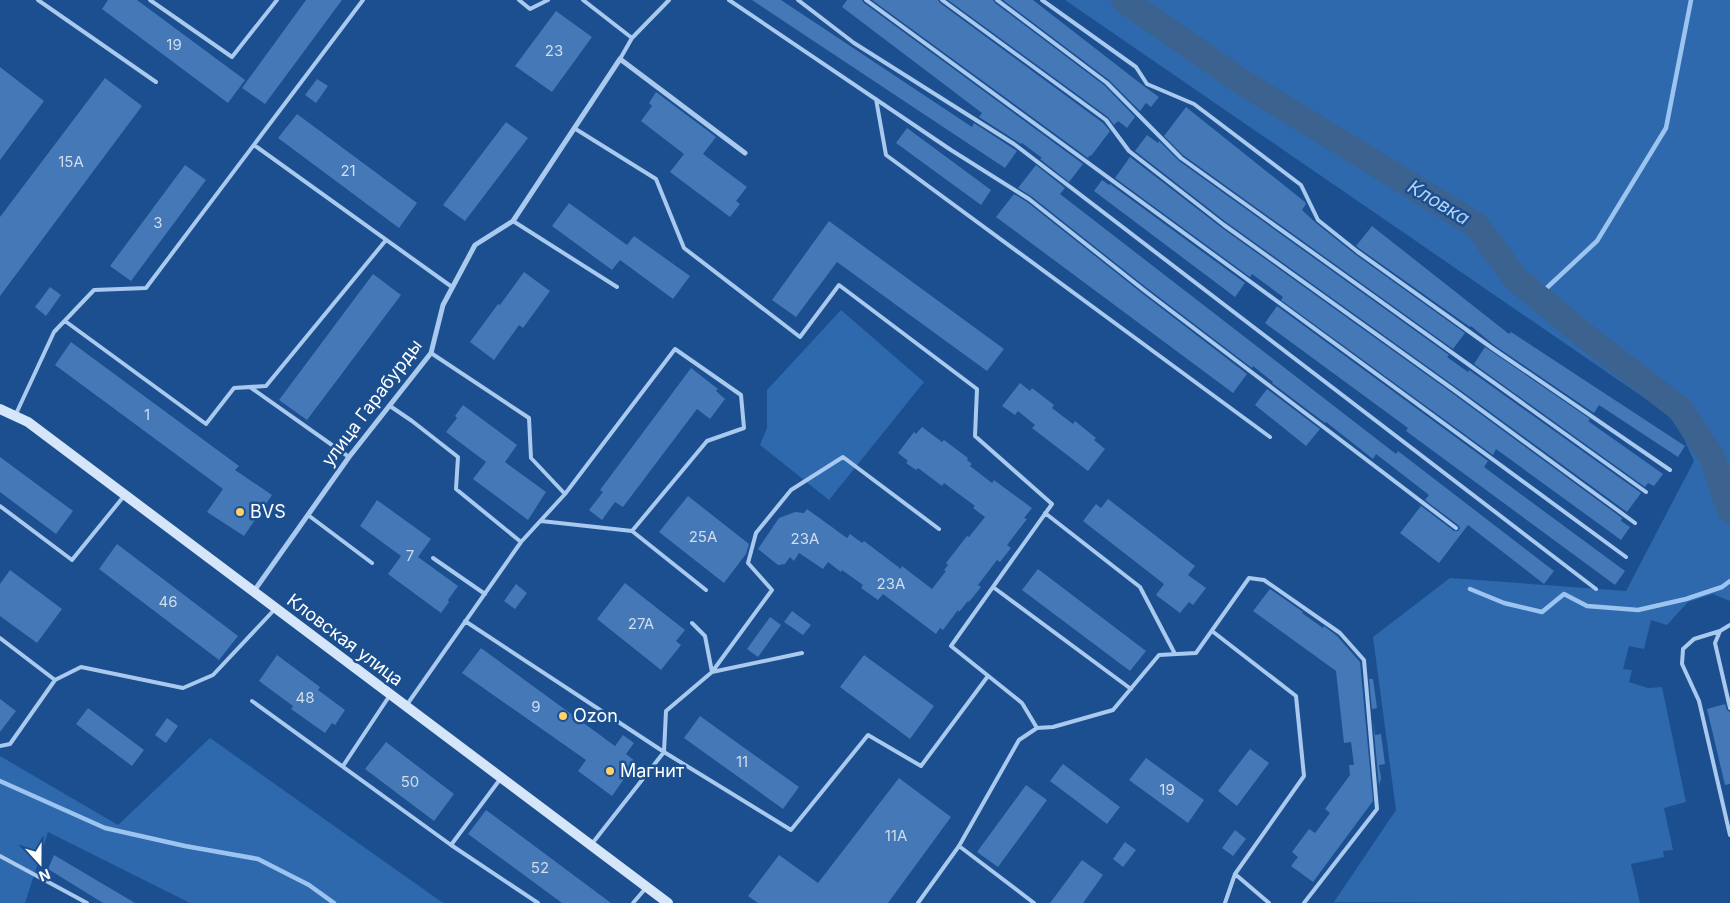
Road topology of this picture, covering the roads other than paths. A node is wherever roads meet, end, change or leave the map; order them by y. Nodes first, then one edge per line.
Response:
1 (38, 0) edge
2 (150, 0) edge
3 (277, 0) edge
4 (363, 0) edge
5 (519, 0) edge
6 (548, 0) edge
7 (583, 0) edge
8 (670, 0) edge
9 (728, 0) edge
10 (798, 0) edge
11 (866, 0) edge
12 (942, 0) edge
13 (997, 0) edge
14 (1042, 0) edge
15 (632, 38) junction
16 (620, 59) junction
17 (156, 82) dead end
18 (876, 99) junction
19 (574, 128) junction
20 (254, 145) junction
21 (745, 153) dead end
22 (513, 221) junction
23 (386, 240) junction
24 (452, 287) junction
25 (617, 287) dead end
26 (65, 321) junction
27 (432, 353) junction
28 (250, 387) junction
29 (390, 406) junction
30 (0, 408) edge
31 (16, 416) junction
32 (1270, 437) dead end
33 (348, 457) junction
34 (1670, 470) dead end
35 (1646, 492) dead end
36 (565, 494) junction
37 (125, 495) junction
38 (0, 506) edge
39 (1045, 513) junction
40 (308, 515) junction
41 (541, 521) junction
42 (1635, 523) dead end
43 (1456, 528) dead end
44 (939, 529) dead end
45 (632, 531) junction
46 (521, 542) junction
47 (1626, 557) dead end
48 (433, 558) dead end
49 (372, 563) dead end
50 (993, 587) junction
51 (1596, 589) dead end
52 (706, 590) dead end
53 (254, 591) junction
54 (485, 594) junction
55 (276, 609) junction
56 (465, 621) junction
57 (692, 623) dead end
58 (1730, 625) edge
59 (1212, 631) junction
60 (1720, 631) junction
61 (0, 638) edge
62 (802, 653) dead end
63 (1175, 654) junction
64 (712, 672) junction
65 (988, 676) junction
66 (55, 680) junction
67 (1131, 689) junction
68 (390, 694) junction
69 (252, 700) dead end
70 (406, 706) junction
71 (1730, 708) edge
72 (1037, 728) junction
73 (0, 746) edge
74 (664, 752) junction
75 (343, 766) junction
76 (501, 778) junction
77 (1730, 836) edge
78 (451, 844) junction
79 (591, 845) junction
80 (959, 846) junction
81 (0, 856) edge
82 (1235, 874) junction
83 (647, 887) junction
84 (87, 903) edge
85 (538, 903) edge
86 (633, 903) edge
87 (668, 903) edge
88 (918, 903) edge
89 (1034, 903) edge
90 (1225, 903) edge
91 (1269, 903) edge
92 (1304, 903) edge

1 - 17 lane
2 - 3 lane
4 - 20 lane
5 - 6 lane
7 - 15 lane
8 - 15 lane
9 - 18 lane
10 - 51 lane
11 - 47 lane
12 - 42 lane
13 - 35 lane
14 - 34 lane
15 - 16 lane
16 - 19 street, улица Гарабурды
16 - 21 street
18 - 32 lane
18 - 43 lane
19 - 22 street, улица Гарабурды
19 - 39 lane
20 - 23 lane
20 - 26 lane
22 - 24 street, улица Гарабурды
22 - 25 lane
23 - 24 lane
23 - 28 lane
24 - 27 street, улица Гарабурды
26 - 28 lane
26 - 31 lane
27 - 29 street, улица Гарабурды
27 - 36 lane
28 - 33 lane
29 - 33 street, улица Гарабурды
29 - 46 lane
30 - 31 street, Кловская улица
31 - 37 street, Кловская улица
33 - 40 street, улица Гарабурды
36 - 41 lane
36 - 45 lane
37 - 38 lane
37 - 53 street, Кловская улица
39 - 50 lane
39 - 63 lane
40 - 49 lane
40 - 53 street, улица Гарабурды
41 - 45 lane
41 - 46 lane
44 - 64 lane
45 - 52 lane
46 - 54 lane
48 - 54 lane
50 - 65 lane
50 - 67 lane
53 - 55 street, Кловская улица
54 - 56 lane
55 - 66 lane
55 - 68 street, Кловская улица
56 - 70 lane
56 - 74 lane
57 - 64 lane
58 - 60 lane
59 - 63 lane
59 - 82 lane
59 - 92 lane
60 - 71 lane
60 - 77 lane
61 - 66 lane
62 - 64 lane
63 - 67 lane
64 - 74 lane
65 - 72 lane
65 - 74 lane
66 - 73 lane
67 - 72 lane
68 - 70 street, Кловская улица
68 - 75 lane
69 - 75 lane
70 - 76 street, Кловская улица
72 - 80 lane
74 - 79 lane
75 - 78 lane
76 - 78 lane
76 - 79 street, Кловская улица
78 - 85 lane
79 - 83 street, Кловская улица
80 - 88 lane
80 - 89 lane
81 - 84 lane
82 - 90 lane
82 - 91 lane
83 - 86 lane
83 - 87 street, Кловская улица

